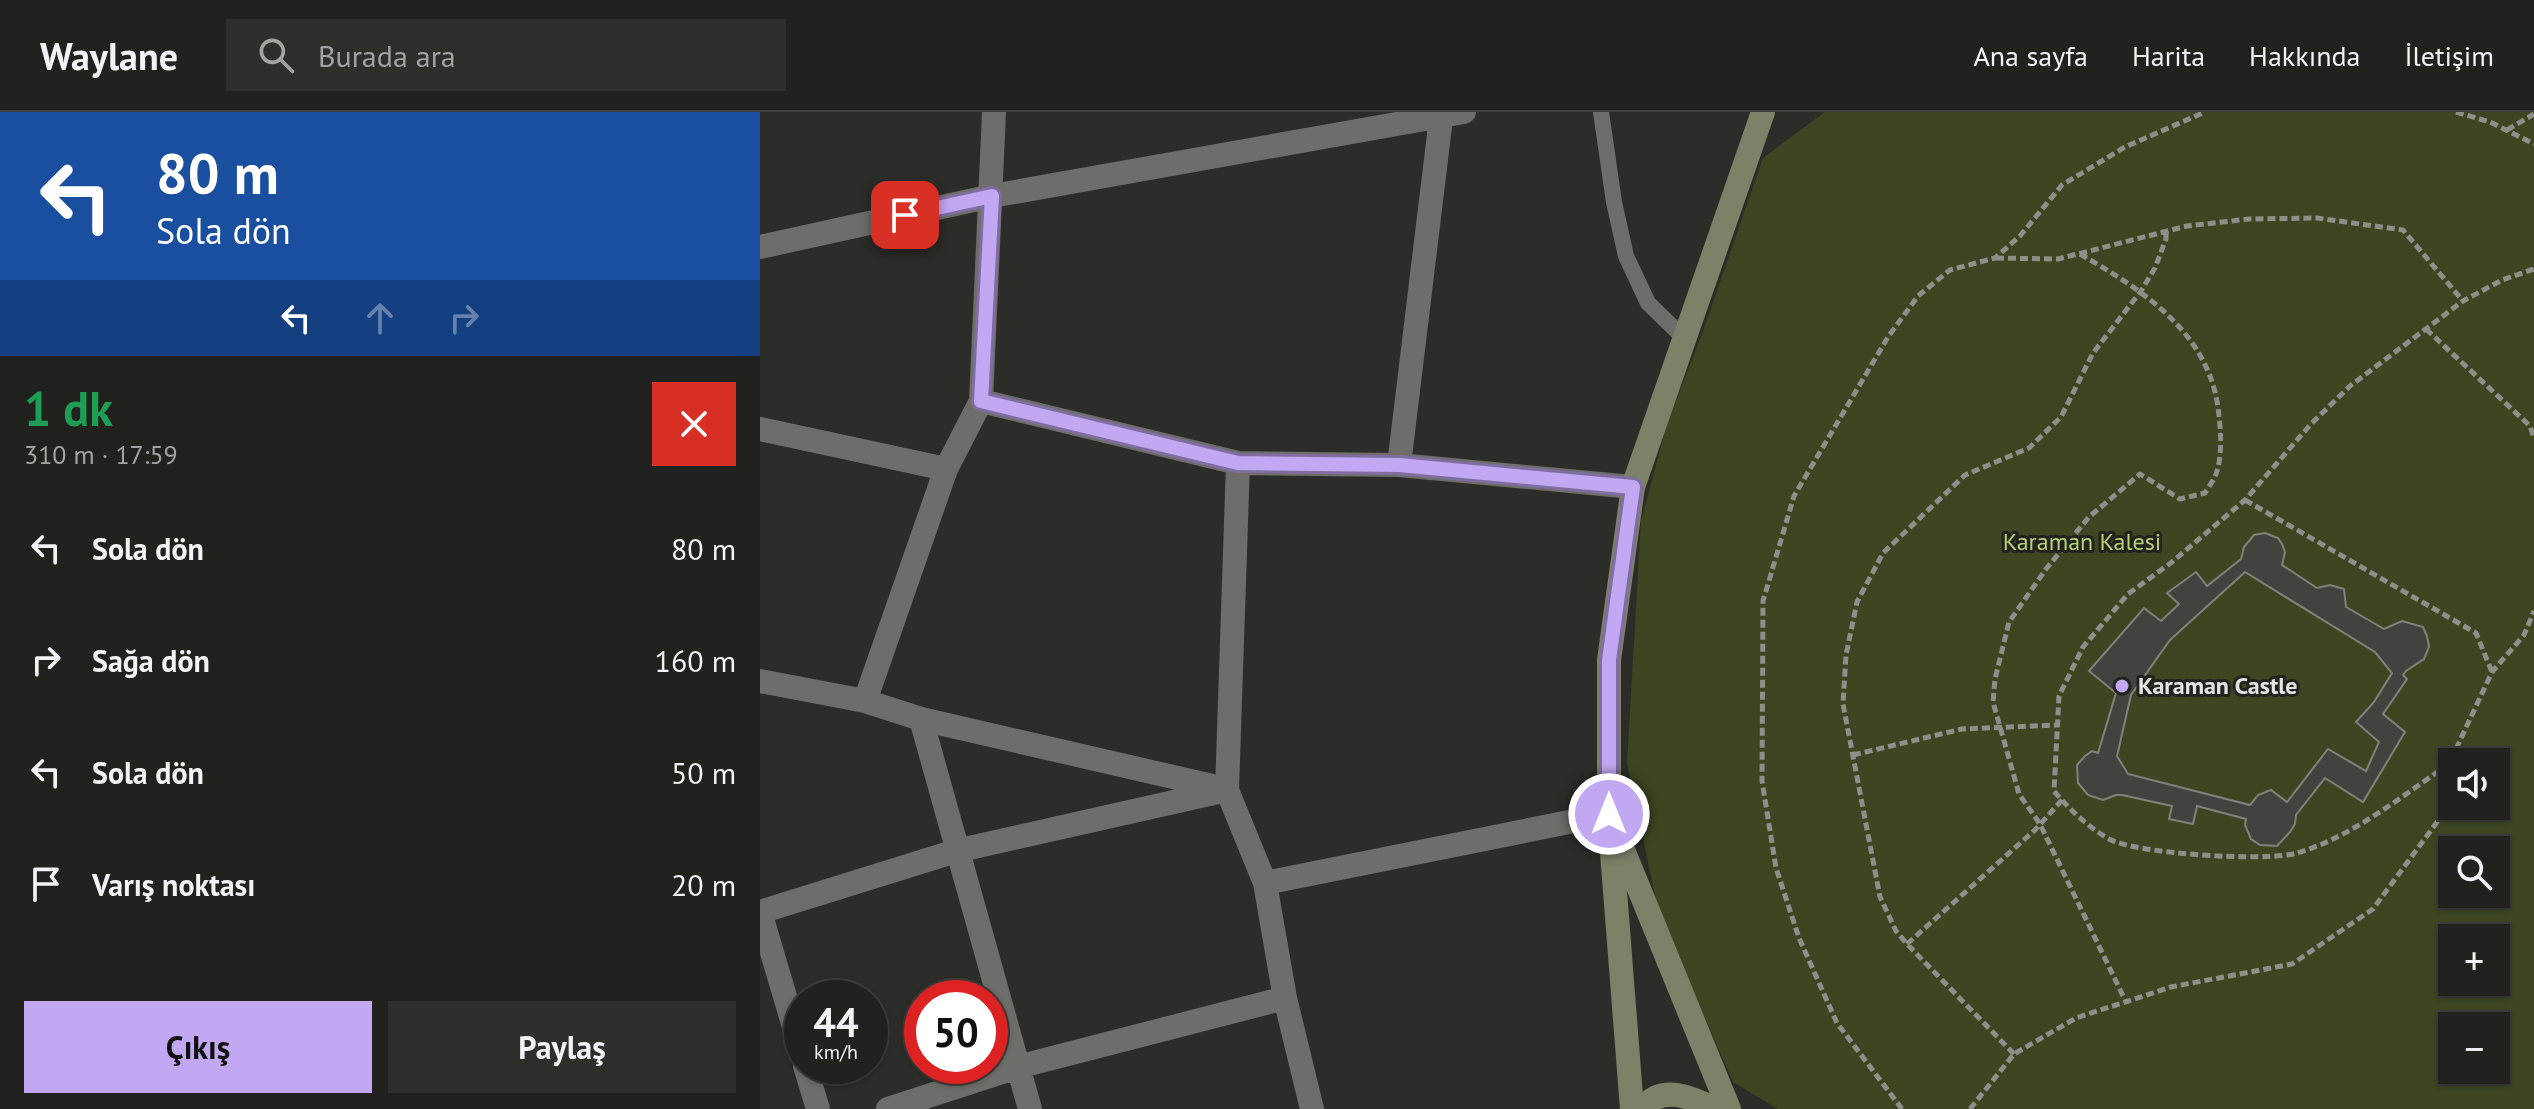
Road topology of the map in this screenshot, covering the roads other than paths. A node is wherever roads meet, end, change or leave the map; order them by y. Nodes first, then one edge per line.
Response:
1 (994, 112) edge
2 (1601, 112) edge
3 (1763, 112) edge
4 (1453, 115) edge
5 (1370, 120) edge
6 (992, 196) junction
7 (760, 247) edge
8 (1684, 338) junction
9 (981, 401) junction
10 (760, 429) edge
11 (1238, 463) junction
12 (1399, 465) junction
13 (946, 469) junction
14 (1633, 487) junction
15 (760, 681) edge
16 (865, 701) junction
17 (921, 719) junction
18 (1227, 790) junction
19 (1609, 814) junction
20 (956, 851) junction
21 (1265, 883) junction
22 (760, 912) edge
23 (784, 993) edge
24 (1285, 998) junction
25 (1018, 1067) junction
26 (810, 1084) edge
27 (818, 1109) edge
28 (888, 1109) edge
29 (1030, 1109) edge
30 (1312, 1109) edge
31 (1632, 1109) edge
32 (1643, 1109) edge
33 (1715, 1109) edge
34 (1729, 1109) edge

1 - 6 street
2 - 8 lane
3 - 8 main road
4 - 5 street
4 - 12 street
5 - 6 street
6 - 7 street
6 - 9 street
8 - 14 main road
9 - 11 street
9 - 13 street
10 - 13 street
11 - 12 street
11 - 18 street
12 - 14 street
13 - 16 street
14 - 19 main road
15 - 16 street
16 - 17 street
17 - 18 street
17 - 20 street
18 - 20 street
18 - 21 street
19 - 21 street
19 - 31 main road
19 - 34 main road
20 - 22 street
20 - 25 street
21 - 24 street
22 - 23 street
24 - 25 street
24 - 30 street
25 - 28 street
25 - 29 street
26 - 27 street
32 - 33 main road

